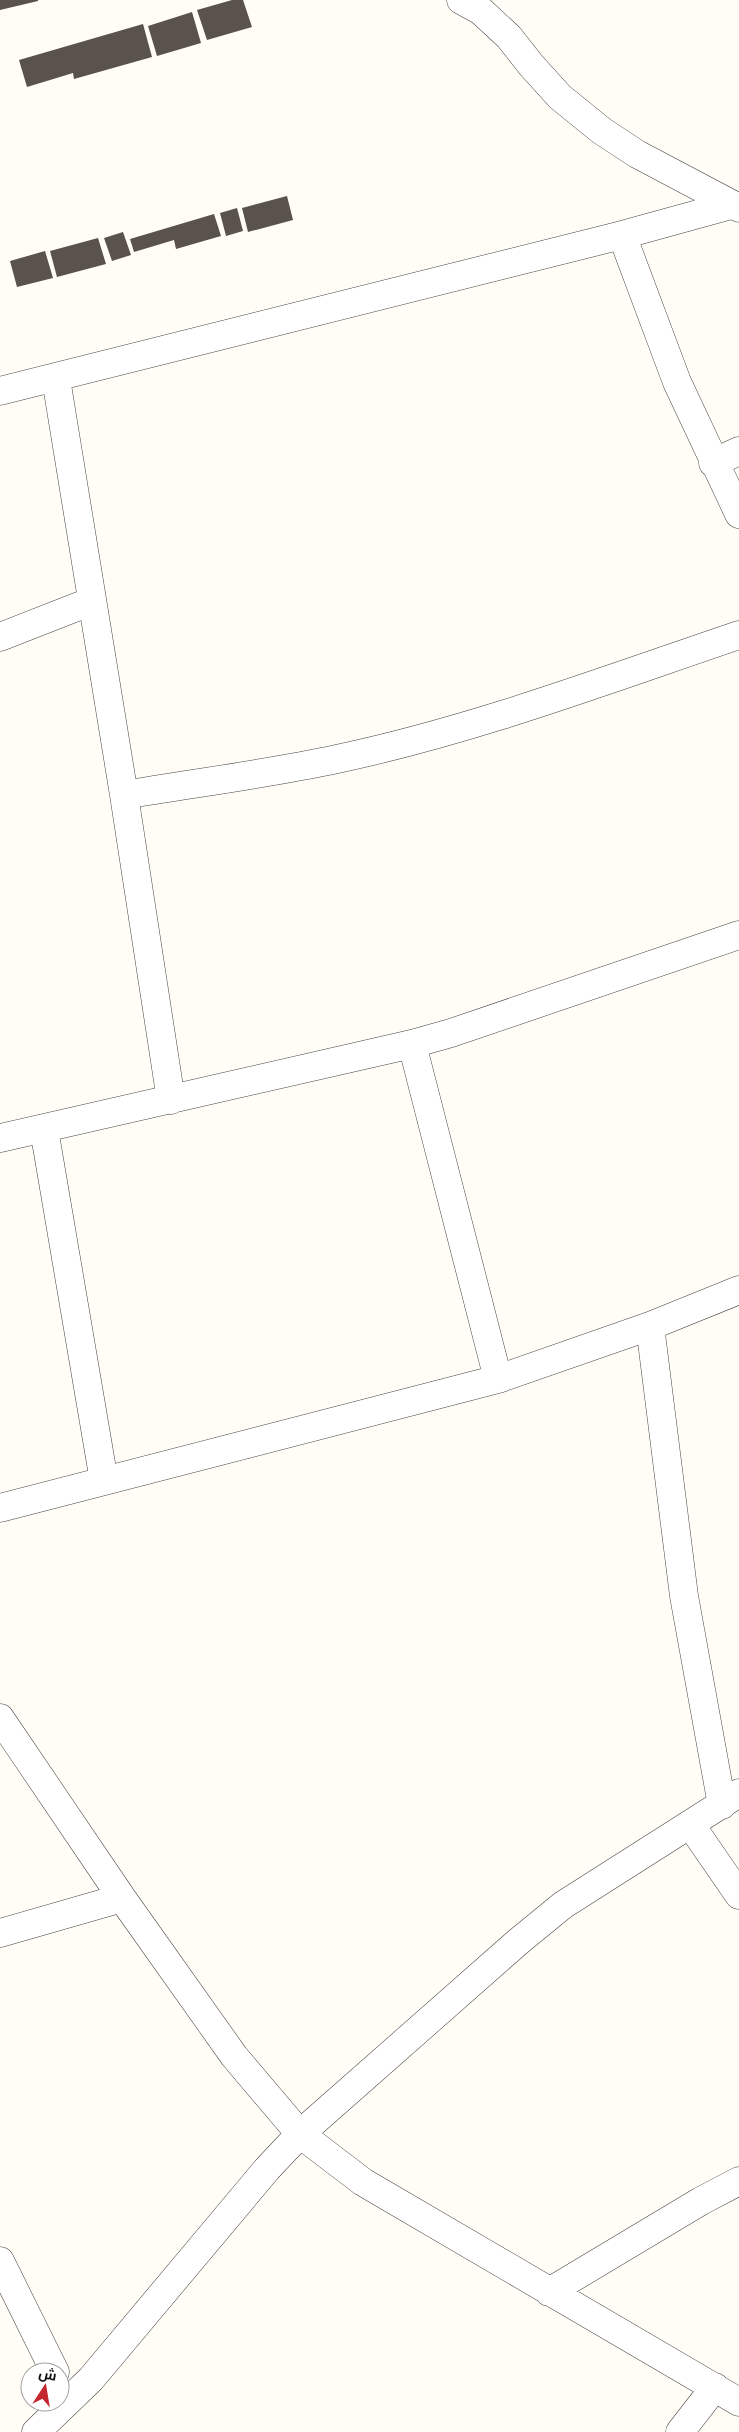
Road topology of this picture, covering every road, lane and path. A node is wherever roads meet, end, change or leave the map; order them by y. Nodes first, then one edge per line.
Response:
1 (461, 0) edge
2 (735, 207) edge
3 (622, 235) junction
4 (56, 379) junction
5 (0, 391) edge
6 (739, 451) edge
7 (713, 463) junction
8 (739, 514) edge
9 (92, 601) junction
10 (739, 635) edge
11 (0, 637) edge
12 (124, 794) junction
13 (739, 934) edge
14 (412, 1044) junction
15 (171, 1100) junction
16 (44, 1128) junction
17 (0, 1138) edge
18 (739, 1290) edge
19 (650, 1326) junction
20 (498, 1379) junction
21 (104, 1481) junction
22 (0, 1508) edge
23 (0, 1718) edge
24 (730, 1799) edge
25 (690, 1824) junction
26 (739, 1895) edge
27 (122, 1898) junction
28 (0, 1933) edge
29 (300, 2134) junction
30 (739, 2182) edge
31 (2, 2271) edge
32 (549, 2292) junction
33 (50, 2362) edge
34 (714, 2387) junction
35 (70, 2389) edge
36 (739, 2402) edge
37 (50, 2412) edge
38 (36, 2432) edge
39 (680, 2432) edge

1 - 2 street
2 - 3 street
3 - 4 street
3 - 7 street
4 - 5 street
4 - 9 street
6 - 7 street
7 - 8 street
9 - 11 street
9 - 12 street
10 - 12 street
12 - 15 street
13 - 14 street
14 - 15 street
14 - 20 street
15 - 16 street
16 - 17 street
16 - 21 street
18 - 19 street
19 - 20 street
19 - 24 street
20 - 21 street
21 - 22 street
23 - 27 street
24 - 25 street
25 - 26 street
25 - 29 street
27 - 28 street
27 - 29 street
29 - 32 street
29 - 35 street
30 - 32 street
31 - 33 street
32 - 34 street
34 - 36 street
34 - 39 street
37 - 38 street

